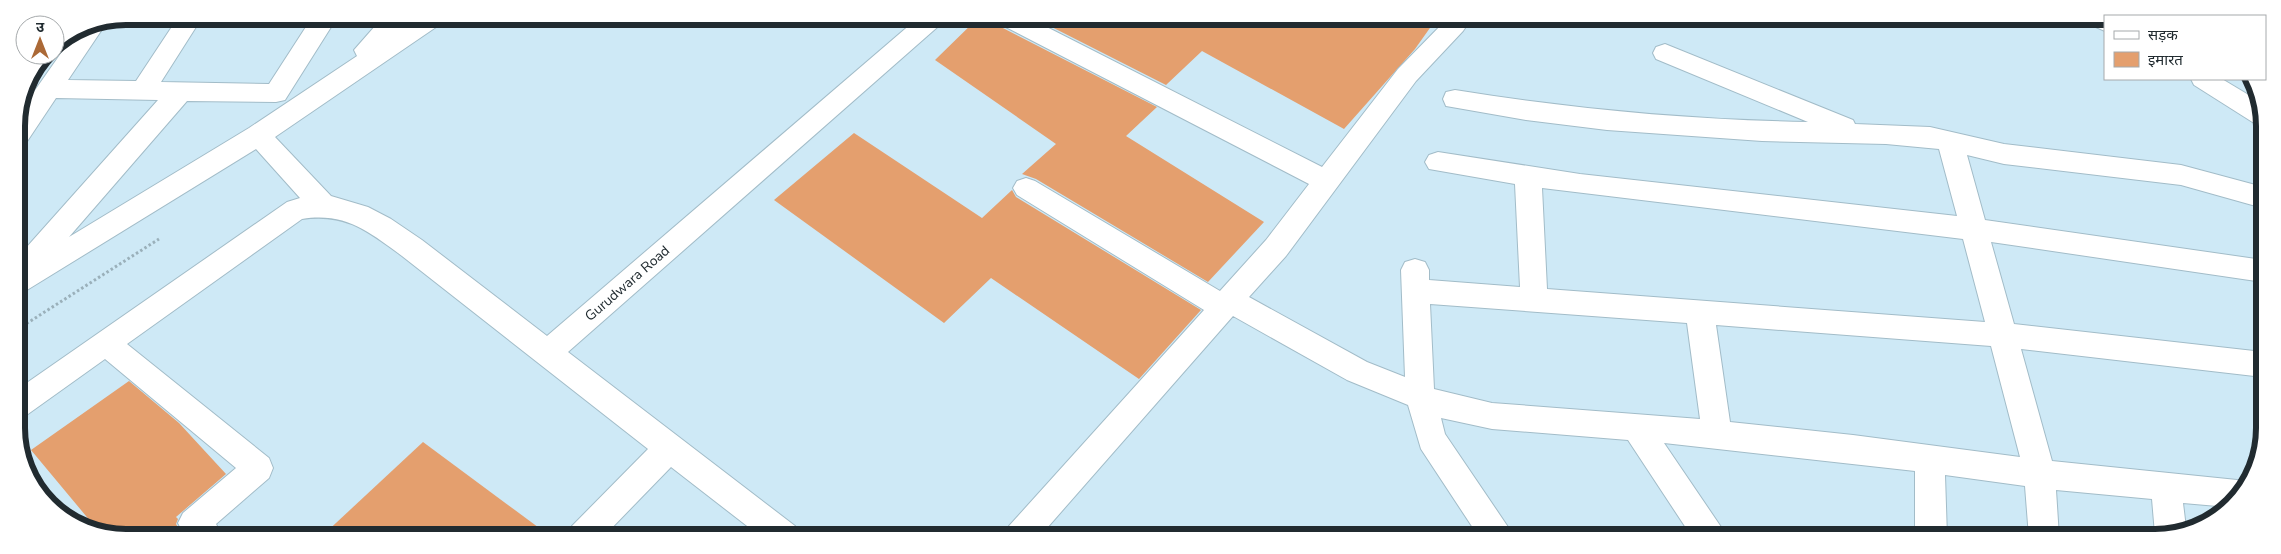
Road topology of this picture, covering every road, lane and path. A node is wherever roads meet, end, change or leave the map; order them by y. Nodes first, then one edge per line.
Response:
1 (185, 25) edge
2 (320, 25) edge
3 (388, 25) edge
4 (422, 25) edge
5 (925, 25) edge
6 (1022, 25) edge
7 (1455, 25) dead end
8 (77, 38) edge
9 (66, 48) edge
10 (1665, 53) dead end
11 (2205, 80) edge
12 (334, 84) junction
13 (49, 88) junction
14 (143, 90) junction
15 (181, 91) junction
16 (1455, 99) dead end
17 (2255, 111) edge
18 (25, 124) edge
19 (1864, 134) junction
20 (258, 135) junction
21 (1950, 141) junction
22 (1438, 162) dead end
23 (1528, 176) junction
24 (1326, 181) junction
25 (1026, 188) dead end
26 (2256, 196) edge
27 (324, 206) junction
28 (1974, 229) junction
29 (159, 239) dead end
30 (25, 269) edge
31 (2256, 270) edge
32 (25, 277) edge
33 (1534, 299) junction
34 (1226, 304) junction
35 (1700, 312) junction
36 (25, 325) edge
37 (2002, 335) junction
38 (106, 342) junction
39 (548, 352) junction
40 (2256, 364) edge
41 (1420, 396) junction
42 (25, 400) edge
43 (1636, 427) junction
44 (1717, 434) junction
45 (670, 447) junction
46 (1930, 459) junction
47 (2040, 474) junction
48 (2166, 487) junction
49 (2232, 493) edge
50 (2170, 528) edge
51 (200, 529) edge
52 (590, 529) edge
53 (775, 529) edge
54 (1026, 529) edge
55 (1492, 529) edge
56 (1705, 529) edge
57 (1931, 529) edge
58 (2043, 529) edge

1 - 14 street
2 - 15 street
3 - 12 street
4 - 12 street
5 - 39 street, Gurudwara Road
6 - 24 street
7 - 24 street
8 - 9 street
9 - 13 street
10 - 19 street
11 - 17 street
12 - 20 street
13 - 14 street
13 - 18 street
14 - 15 street
15 - 30 street
16 - 19 street
19 - 21 street
20 - 27 street
20 - 32 street
21 - 26 street
21 - 28 street
22 - 23 street
23 - 28 street
23 - 33 street
24 - 34 street
25 - 34 street
27 - 38 street
27 - 39 street
28 - 31 street
28 - 37 street
29 - 36 path
33 - 35 street
33 - 41 street
34 - 41 street
34 - 54 street
35 - 37 street
35 - 44 street
37 - 40 street
37 - 47 street
38 - 42 street
38 - 51 street
39 - 45 street
41 - 43 street
41 - 55 street
43 - 44 street
43 - 56 street
44 - 46 street
45 - 52 street
45 - 53 street
46 - 47 street
46 - 57 street
47 - 48 street
47 - 58 street
48 - 49 street
48 - 50 street

